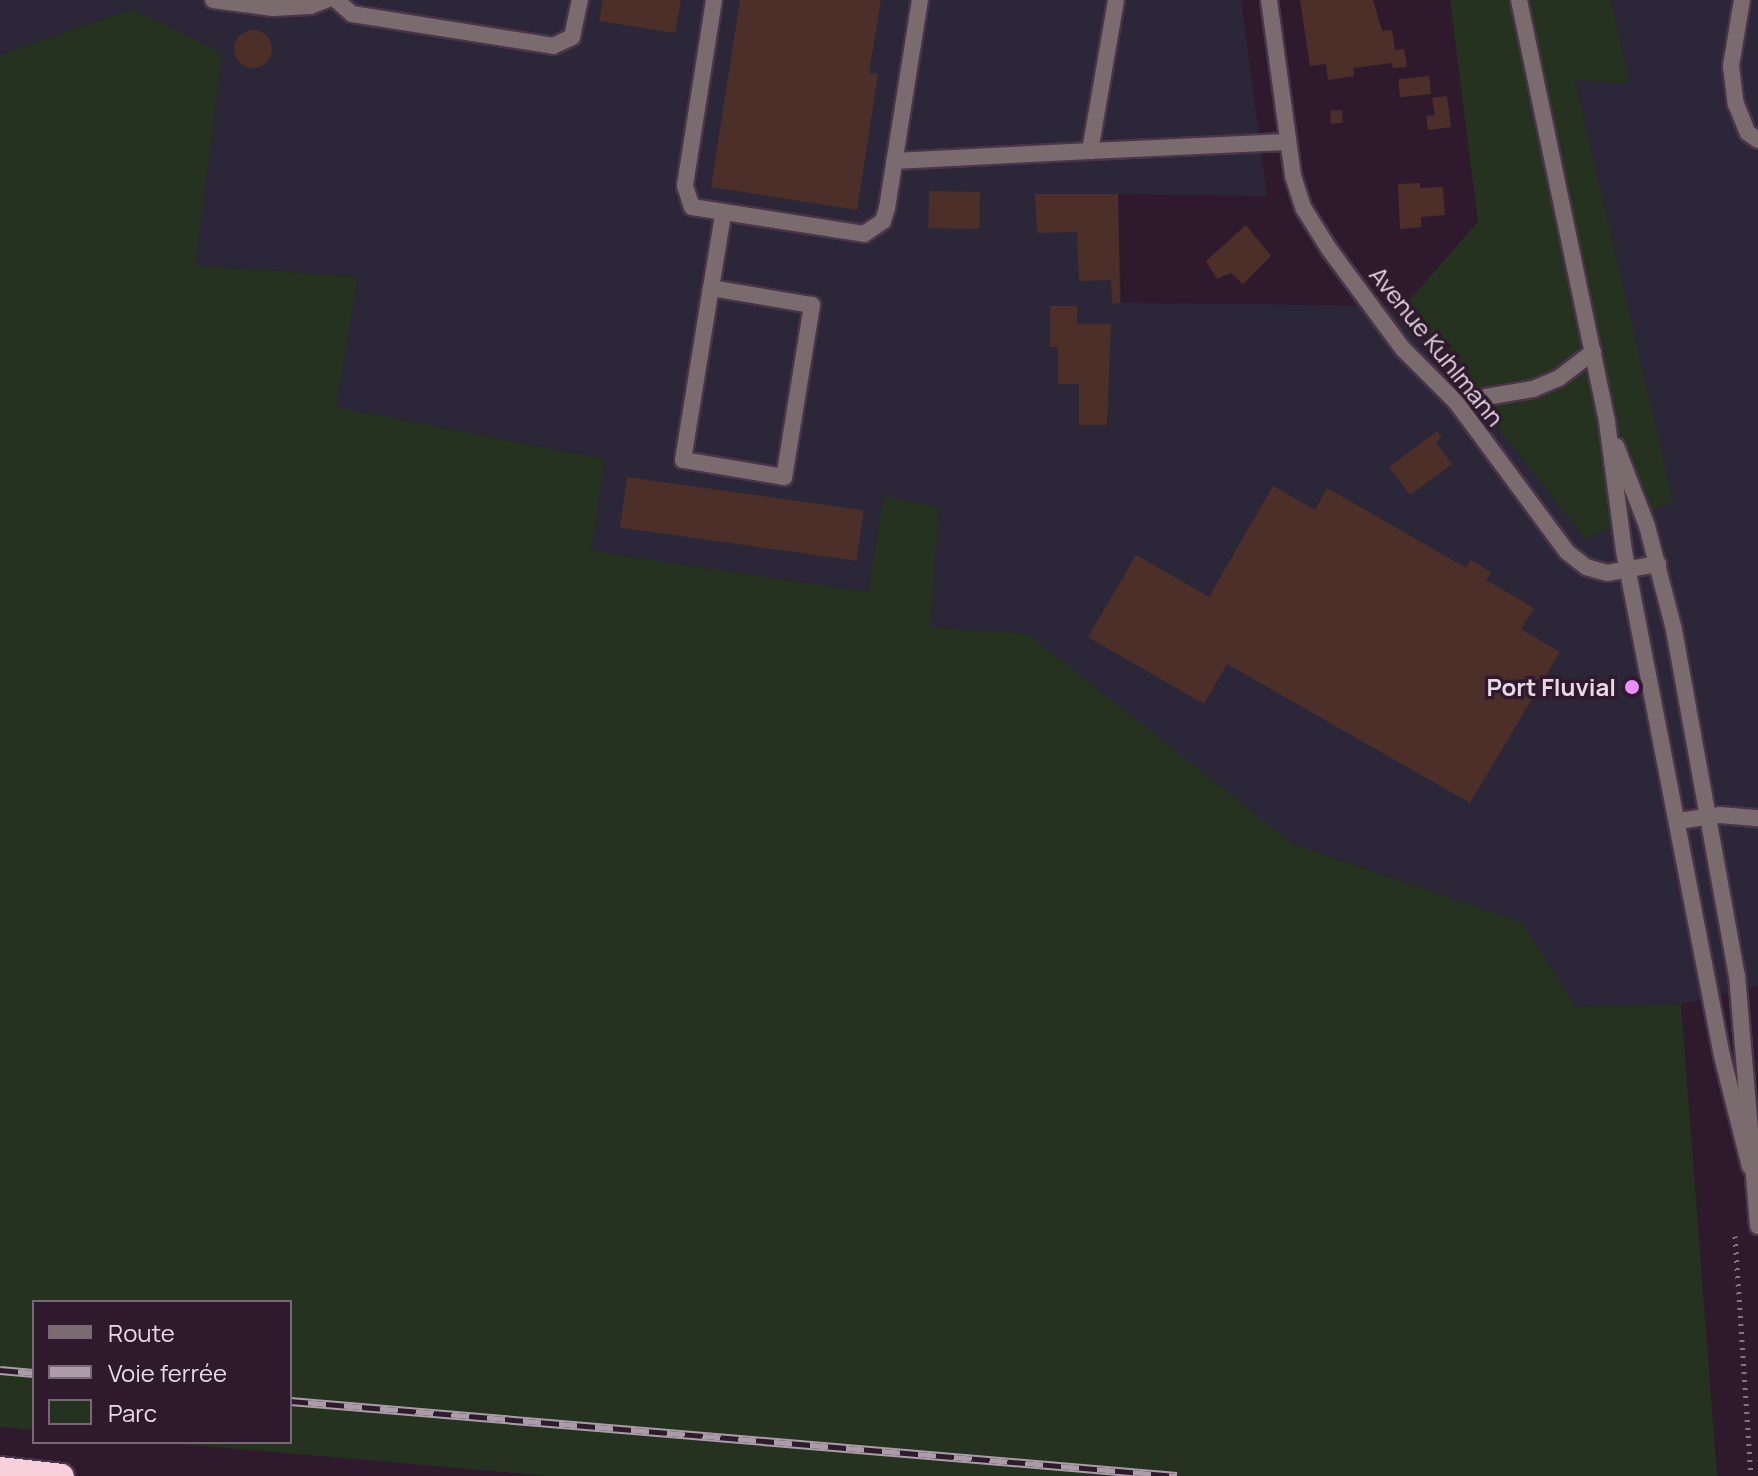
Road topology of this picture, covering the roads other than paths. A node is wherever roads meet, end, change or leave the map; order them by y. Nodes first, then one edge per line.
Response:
1 (213, 0) edge
2 (326, 0) edge
3 (336, 0) edge
4 (580, 0) edge
5 (714, 0) edge
6 (920, 0) edge
7 (1116, 0) edge
8 (1269, 0) edge
9 (1519, 0) edge
10 (1742, 0) edge
11 (1758, 140) edge
12 (1286, 142) junction
13 (1090, 151) junction
14 (894, 161) junction
15 (723, 215) junction
16 (711, 288) junction
17 (1593, 352) junction
18 (1456, 402) junction
19 (1607, 422) junction
20 (1658, 564) junction
21 (1627, 570) junction
22 (1708, 816) junction
23 (1758, 818) edge
24 (1678, 821) junction
25 (1750, 1167) junction
26 (1758, 1226) edge
27 (0, 1469) edge
28 (62, 1476) edge

1 - 2 street
3 - 4 street
5 - 15 street
6 - 14 street
7 - 13 street
8 - 12 street, Avenue Kuhlmann
9 - 17 street
10 - 11 street
12 - 13 street
12 - 18 street, Avenue Kuhlmann
13 - 14 street
14 - 15 street
15 - 16 street
16 - 16 street
17 - 18 street
17 - 19 street
18 - 21 street, Avenue Kuhlmann
19 - 20 street
19 - 21 street
20 - 21 street, Avenue Kuhlmann
20 - 22 street
21 - 24 street
22 - 23 street
22 - 24 street
22 - 25 street
24 - 25 street
25 - 26 street
27 - 28 highway

